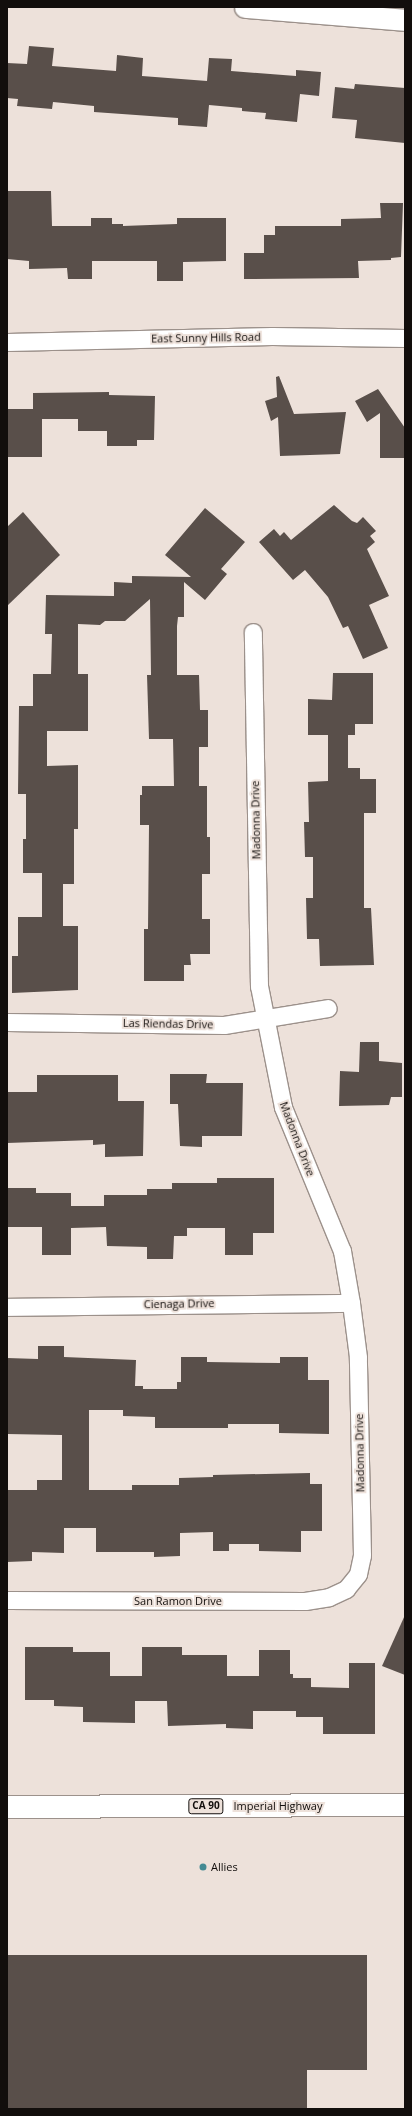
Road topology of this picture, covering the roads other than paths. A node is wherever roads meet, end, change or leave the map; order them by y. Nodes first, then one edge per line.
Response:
1 (245, 7) edge
2 (310, 10) edge
3 (405, 20) edge
4 (405, 338) edge
5 (7, 342) edge
6 (253, 632) dead end
7 (328, 1008) dead end
8 (265, 1019) junction
9 (7, 1022) edge
10 (352, 1303) junction
11 (7, 1306) edge
12 (346, 1589) joint
13 (7, 1600) edge
14 (405, 1806) edge
15 (7, 1807) edge

1 - 2 street
2 - 3 street
4 - 5 street, East Sunny Hills Road
6 - 8 street, Madonna Drive
7 - 8 street, Las Riendas Drive
8 - 9 street, Las Riendas Drive
8 - 10 street, Madonna Drive
10 - 11 street, Cienaga Drive
10 - 12 street, Madonna Drive
12 - 13 street, San Ramon Drive
14 - 15 main road, Imperial Highway / CA 90

